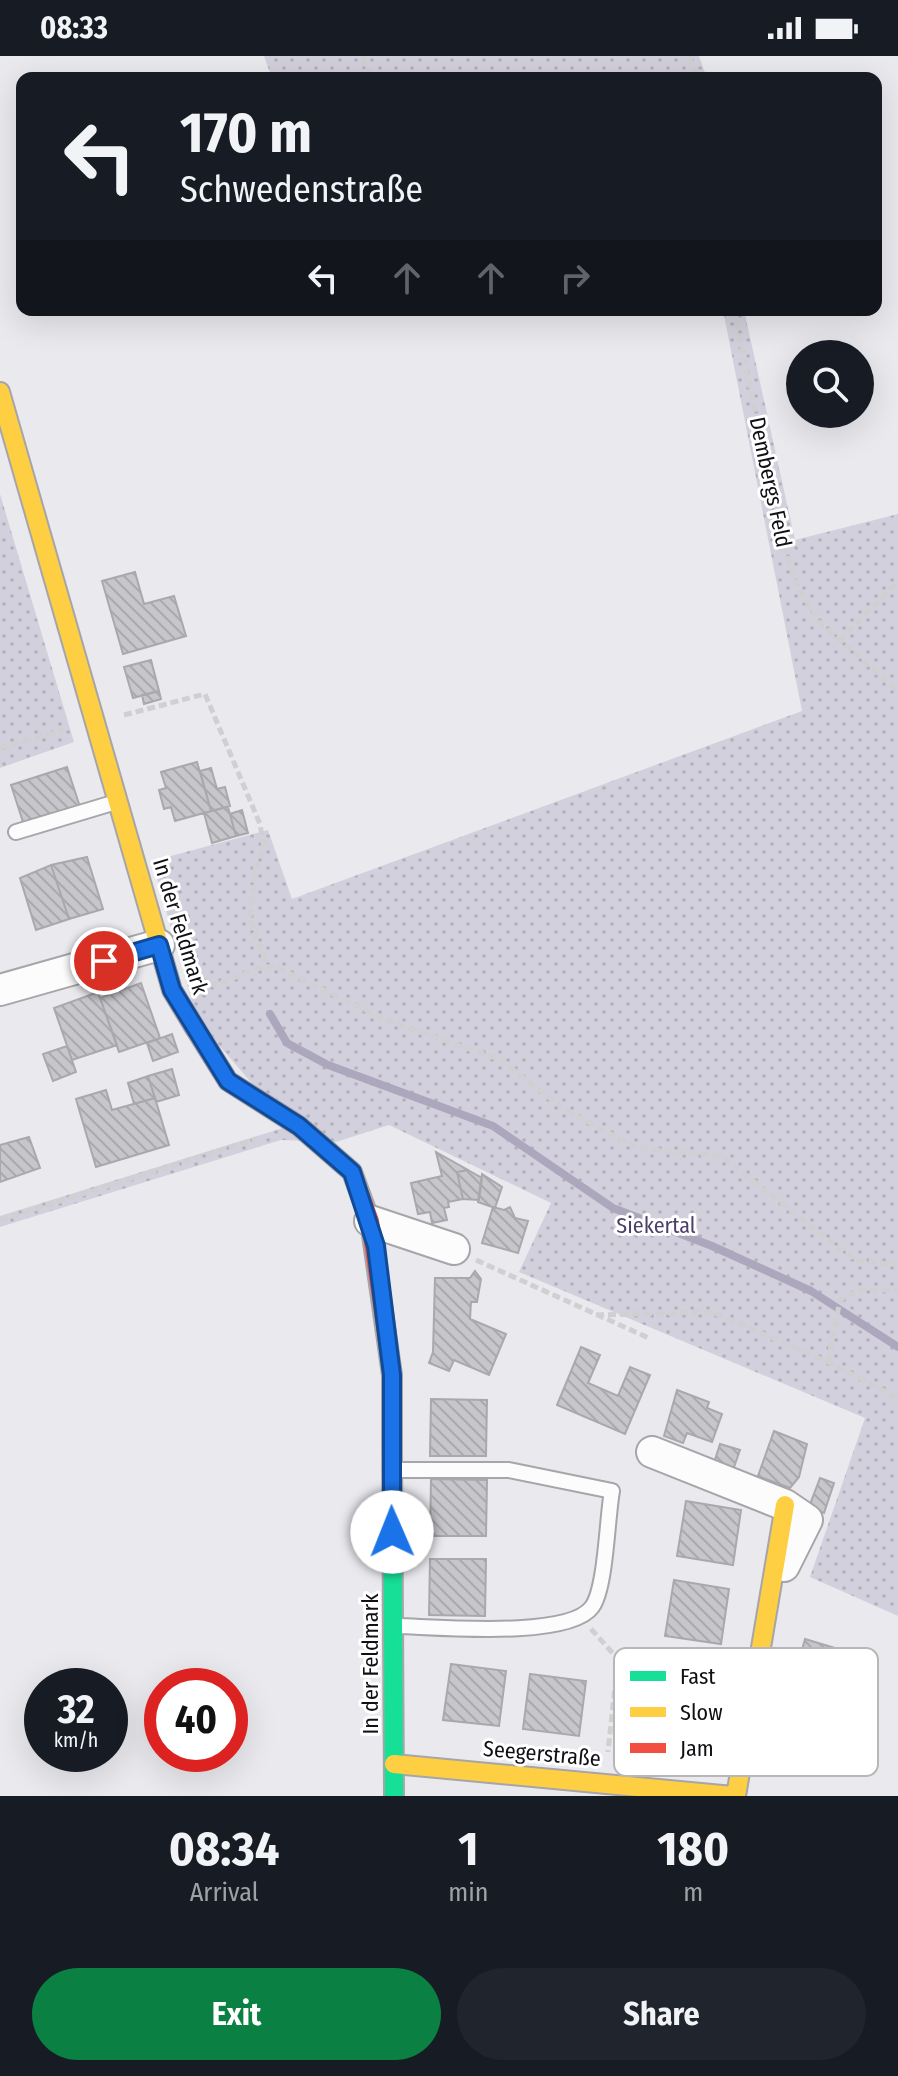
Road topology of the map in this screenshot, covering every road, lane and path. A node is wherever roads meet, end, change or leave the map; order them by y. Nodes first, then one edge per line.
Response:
1 (735, 316) edge
2 (0, 392) edge
3 (898, 581) edge
4 (839, 641) junction
5 (898, 691) edge
6 (94, 722) junction
7 (0, 748) edge
8 (119, 801) junction
9 (16, 832) dead end
10 (159, 945) junction
11 (267, 966) junction
12 (0, 990) edge
13 (172, 990) junction
14 (257, 1139) dead end
15 (0, 1220) edge
16 (370, 1221) junction
17 (454, 1249) joint
18 (898, 1265) edge
19 (898, 1290) edge
20 (596, 1315) junction
21 (651, 1339) dead end
22 (828, 1362) junction
23 (898, 1398) edge
24 (652, 1452) dead end
25 (391, 1470) junction
26 (772, 1589) joint
27 (580, 1616) junction
28 (394, 1626) junction
29 (761, 1648) edge
30 (614, 1654) edge
31 (614, 1697) edge
32 (394, 1764) junction
33 (739, 1776) edge
34 (605, 1782) junction
35 (394, 1796) edge
36 (735, 1796) edge

1 - 4 path, Dembergs Feld
2 - 6 street, In der Feldmark
3 - 4 path
4 - 5 path, Dembergs Feld
6 - 7 path
6 - 8 street, In der Feldmark
6 - 11 path
8 - 9 lane
8 - 10 street, In der Feldmark
10 - 12 street
10 - 13 street, In der Feldmark
11 - 13 path
11 - 18 path
13 - 16 street, In der Feldmark
14 - 15 path
16 - 17 street
16 - 25 street, In der Feldmark
17 - 20 path
19 - 22 path
20 - 21 path
20 - 22 path
22 - 23 path
24 - 26 street
25 - 27 lane
25 - 28 street, In der Feldmark
26 - 29 street
27 - 28 lane
27 - 30 path
28 - 32 street, In der Feldmark
31 - 34 path
32 - 34 street, Seegerstraße
32 - 35 street, In der Feldmark
33 - 36 street
34 - 36 street, Seegerstraße

